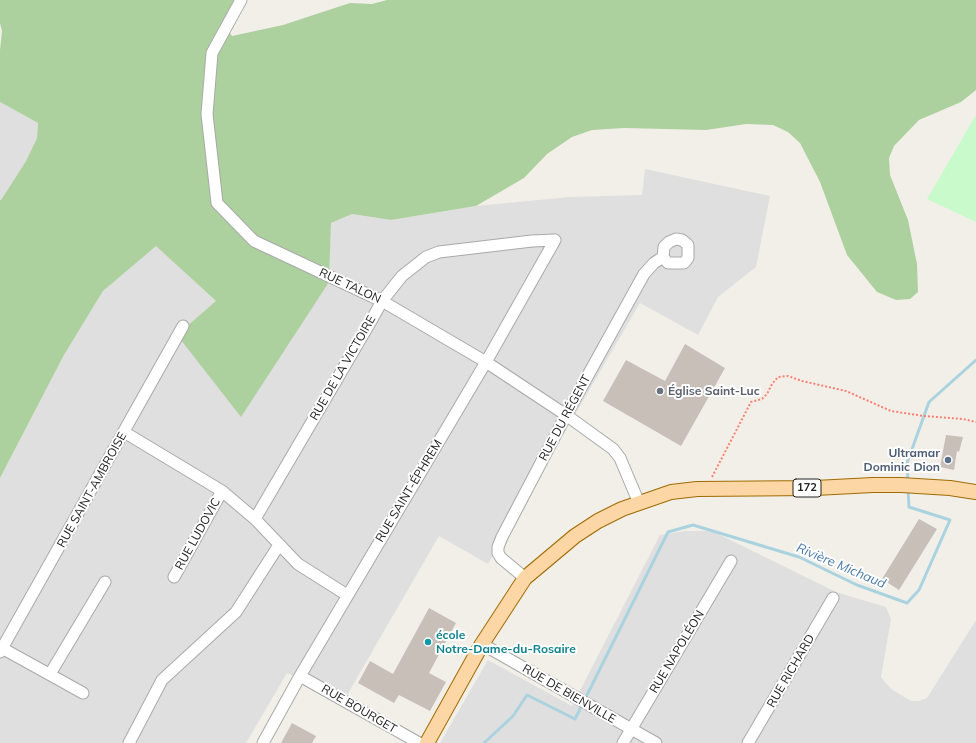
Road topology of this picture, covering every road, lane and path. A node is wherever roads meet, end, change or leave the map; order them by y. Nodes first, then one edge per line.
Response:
1 (241, 0) edge
2 (556, 240) joint
3 (663, 257) dead end
4 (382, 301) junction
5 (183, 326) dead end
6 (486, 362) junction
7 (566, 415) junction
8 (976, 422) edge
9 (124, 432) junction
10 (706, 488) junction
11 (222, 491) junction
12 (976, 492) edge
13 (639, 503) junction
14 (255, 519) junction
15 (278, 544) junction
16 (731, 561) dead end
17 (174, 577) dead end
18 (525, 578) junction
19 (106, 582) dead end
20 (347, 595) junction
21 (833, 598) dead end
22 (482, 644) junction
23 (1, 649) edge
24 (50, 674) junction
25 (300, 676) junction
26 (83, 693) dead end
27 (632, 729) junction
28 (129, 743) edge
29 (263, 743) edge
30 (419, 743) edge
31 (427, 743) edge
32 (623, 743) edge
33 (656, 743) edge
34 (748, 743) edge

1 - 4 street, RUE TALON
2 - 4 street, RUE DE LA VICTOIRE
2 - 6 street, RUE SAINT-ÉPHREM
3 - 7 street, RUE DU RÉGENT
4 - 6 street, RUE TALON
4 - 14 street, RUE DE LA VICTOIRE
5 - 9 street, RUE SAINT-AMBROISE
6 - 7 street, RUE TALON
6 - 20 street, RUE SAINT-ÉPHREM
7 - 13 street, RUE TALON
7 - 18 street, RUE DU RÉGENT
8 - 10 path
9 - 11 street
9 - 23 street, RUE SAINT-AMBROISE
10 - 12 main road, 172
10 - 13 main road, 172
11 - 14 street
11 - 17 street, RUE LUDOVIC
13 - 18 main road, 172
14 - 15 street
15 - 20 street
15 - 28 street
16 - 27 street, RUE NAPOLÉON
18 - 22 main road
19 - 24 street
20 - 25 street, RUE SAINT-ÉPHREM
21 - 34 street, RUE RICHARD
22 - 27 street, RUE DE BIENVILLE
22 - 31 main road
23 - 24 street
24 - 26 street
25 - 29 street, RUE SAINT-ÉPHREM
25 - 30 street, RUE BOURGET
27 - 32 street, RUE NAPOLÉON
27 - 33 street, RUE DE BIENVILLE

